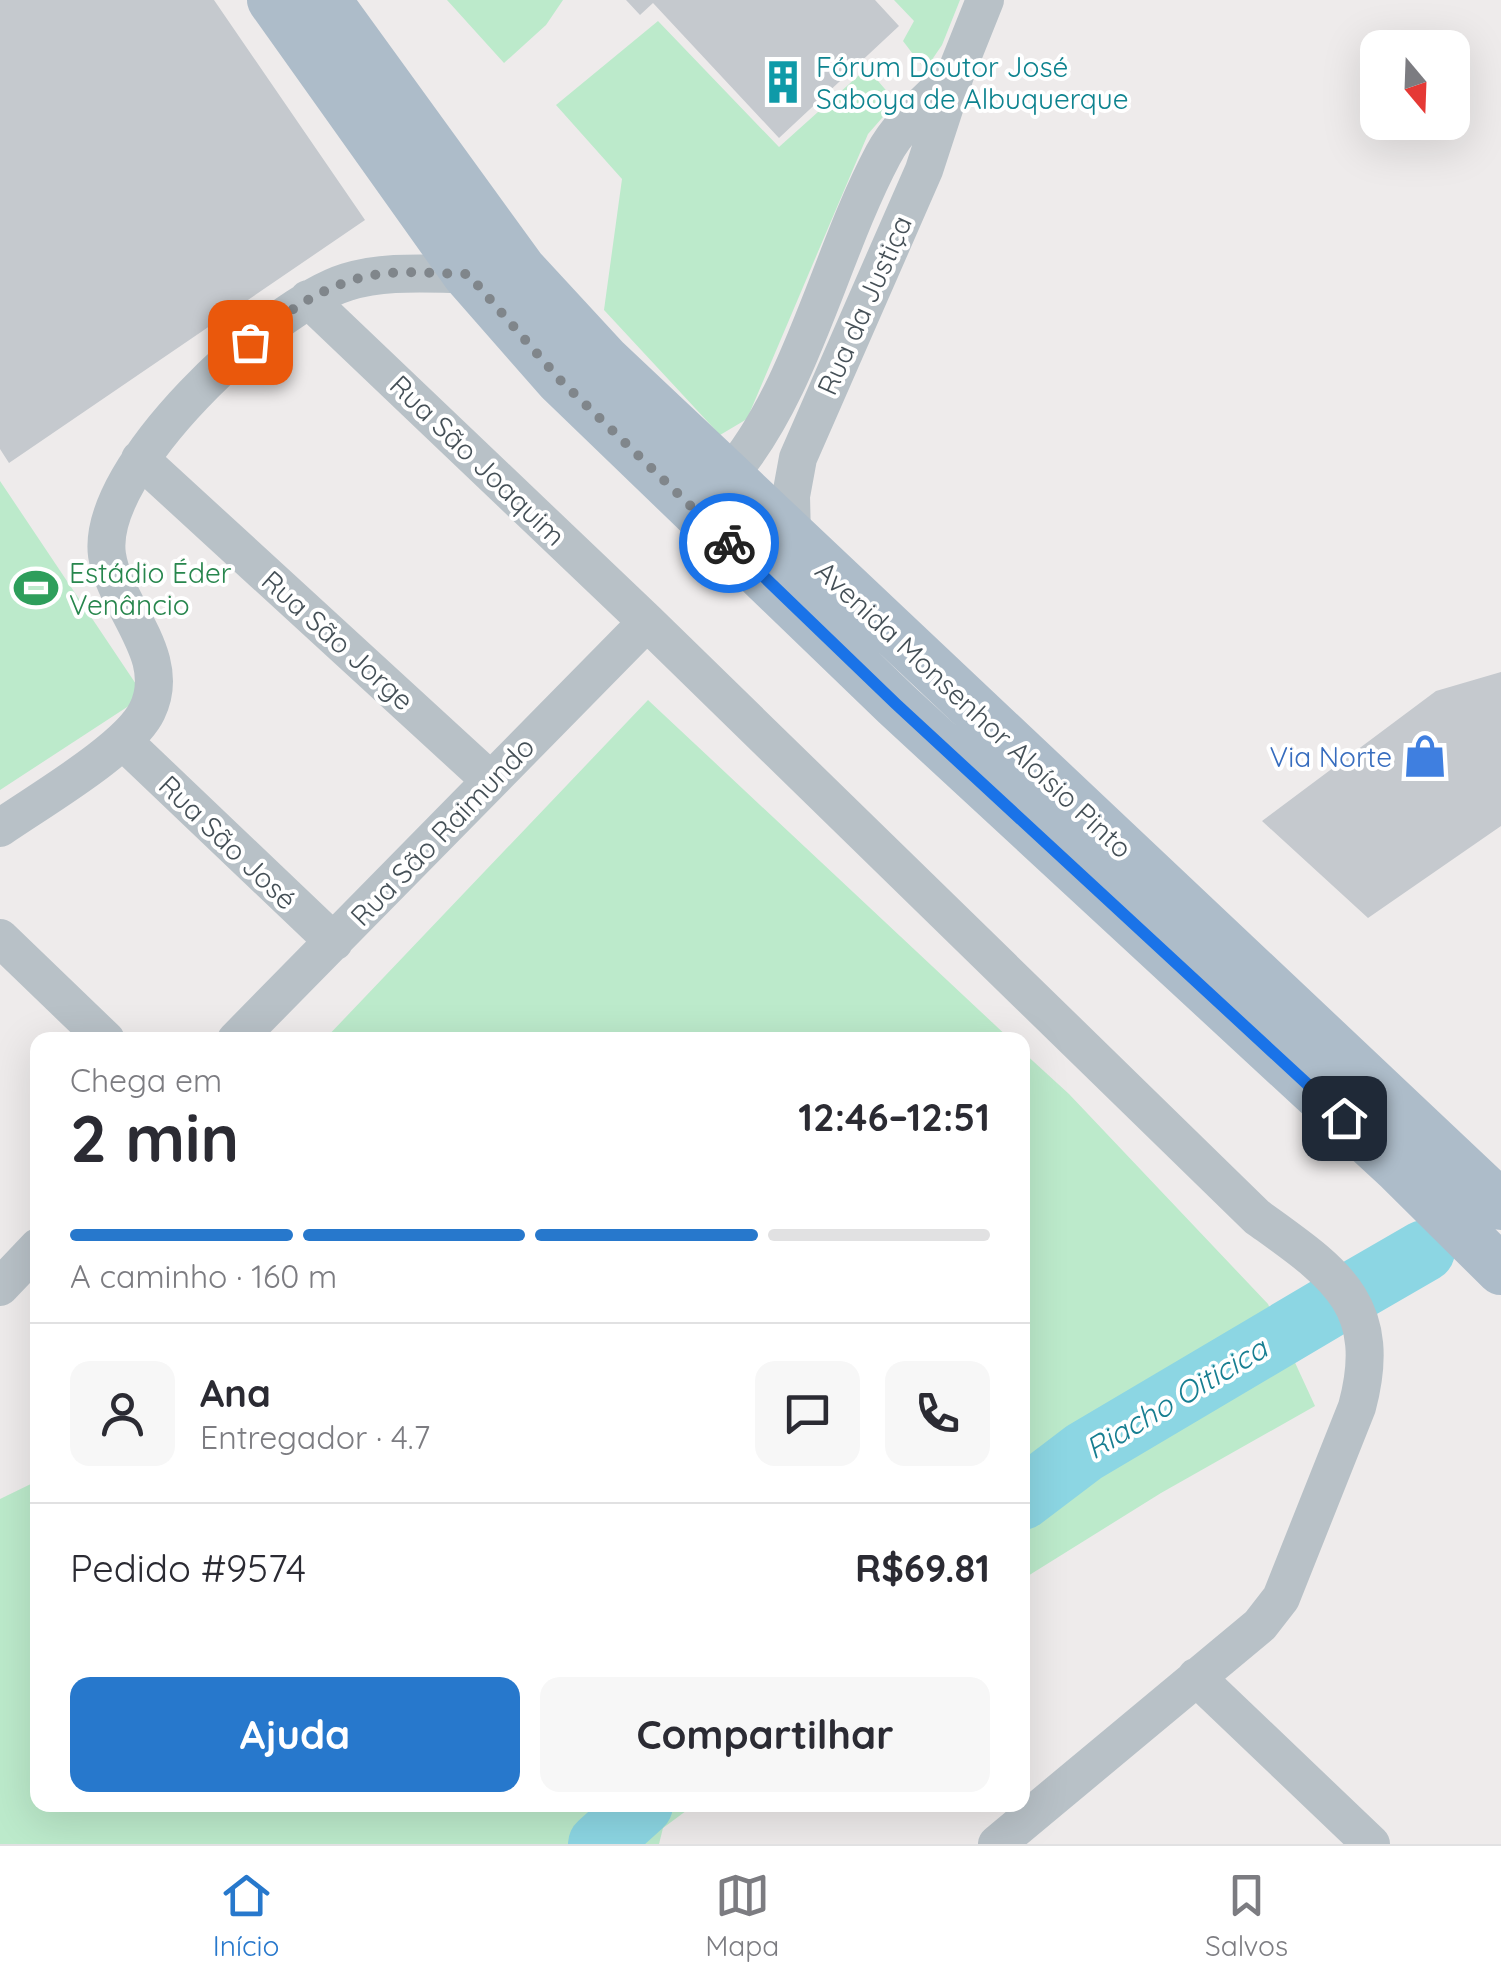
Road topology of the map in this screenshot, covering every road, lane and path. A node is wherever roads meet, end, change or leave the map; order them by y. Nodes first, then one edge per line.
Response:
1 (272, 0) edge
2 (326, 0) edge
3 (986, 0) edge
4 (955, 75) junction
5 (468, 274) junction
6 (308, 299) junction
7 (140, 459) junction
8 (727, 478) junction
9 (792, 538) junction
10 (647, 622) junction
11 (123, 741) junction
12 (490, 780) junction
13 (0, 828) edge
14 (0, 938) edge
15 (334, 942) junction
16 (98, 1032) edge
17 (244, 1032) edge
18 (1414, 1152) junction
19 (1501, 1204) edge
20 (1501, 1270) edge
21 (1196, 1677) junction
22 (997, 1844) edge
23 (1370, 1844) edge

1 - 5 main road, Avenida Monsenhor Aloísio Pinto
2 - 8 main road, Avenida Monsenhor Aloísio Pinto
3 - 4 street, Rua da Justiça
4 - 8 street, Rua da Justiça
4 - 9 street, Rua da Justiça
5 - 6 street
5 - 18 main road, Avenida Monsenhor Aloísio Pinto
6 - 7 street
6 - 10 street, Rua São Joaquim
7 - 11 street
7 - 12 street, Rua São Jorge
8 - 9 main road, Avenida Monsenhor Aloísio Pinto
9 - 18 main road, Avenida Monsenhor Aloísio Pinto
10 - 12 street, Rua São Raimundo
10 - 21 street, Rua São Joaquim
11 - 13 street
11 - 15 street, Rua São José
12 - 15 street, Rua São Raimundo
14 - 16 street
15 - 17 street, Rua São Raimundo
18 - 19 main road, Avenida Monsenhor Aloísio Pinto
18 - 20 main road, Avenida Monsenhor Aloísio Pinto
21 - 22 street, Rua São Joaquim
21 - 23 street

